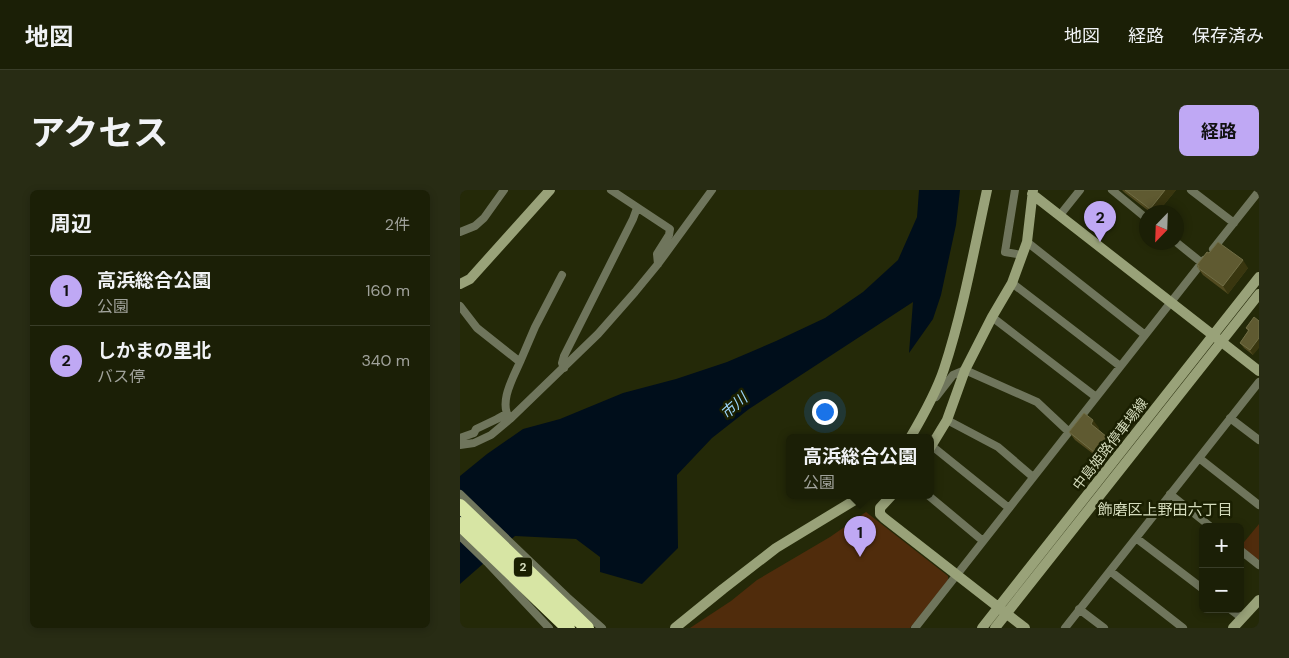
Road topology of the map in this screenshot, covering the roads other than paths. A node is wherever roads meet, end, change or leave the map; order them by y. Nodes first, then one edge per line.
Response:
1 (504, 190) edge
2 (550, 190) edge
3 (611, 190) edge
4 (712, 190) edge
5 (987, 190) edge
6 (1015, 190) edge
7 (1080, 190) edge
8 (1112, 190) edge
9 (1191, 190) edge
10 (1259, 191) edge
11 (1032, 192) edge
12 (637, 208) junction
13 (1139, 212) edge
14 (1060, 215) junction
15 (1234, 223) junction
16 (460, 232) edge
17 (1026, 242) junction
18 (1184, 248) edge
19 (1022, 256) junction
20 (1202, 263) junction
21 (658, 264) junction
22 (562, 274) dead end
23 (1259, 277) edge
24 (1012, 283) junction
25 (460, 284) edge
26 (1259, 294) edge
27 (1171, 302) junction
28 (460, 306) edge
29 (992, 317) junction
30 (1145, 335) junction
31 (1217, 338) junction
32 (520, 362) junction
33 (1120, 366) junction
34 (564, 368) junction
35 (965, 370) junction
36 (1259, 370) edge
37 (1259, 382) edge
38 (1096, 397) junction
39 (925, 413) junction
40 (508, 417) junction
41 (1230, 418) junction
42 (947, 420) junction
43 (1069, 432) junction
44 (912, 434) edge
45 (460, 438) edge
46 (1259, 440) edge
47 (934, 442) edge
48 (460, 445) edge
49 (934, 449) edge
50 (1199, 458) junction
51 (1033, 477) junction
52 (460, 494) edge
53 (1170, 494) junction
54 (856, 499) edge
55 (888, 499) edge
56 (932, 499) edge
57 (1259, 505) edge
58 (460, 506) edge
59 (1009, 508) junction
60 (1205, 523) edge
61 (460, 524) edge
62 (460, 536) edge
63 (1136, 538) junction
64 (983, 541) junction
65 (1244, 553) edge
66 (1259, 565) edge
67 (1110, 571) junction
68 (957, 575) junction
69 (521, 582) junction
70 (1199, 586) edge
71 (1259, 600) edge
72 (1080, 609) junction
73 (1002, 610) junction
74 (1235, 613) edge
75 (1242, 618) junction
76 (571, 622) edge
77 (549, 628) edge
78 (562, 628) edge
79 (588, 628) edge
80 (602, 628) edge
81 (675, 628) edge
82 (915, 628) edge
83 (982, 628) edge
84 (995, 628) edge
85 (1025, 628) edge
86 (1065, 628) edge
87 (1104, 628) edge
88 (1183, 628) edge
89 (1233, 628) edge

1 - 16 street
2 - 25 street
3 - 12 street
4 - 21 street
5 - 39 street
6 - 19 street
7 - 14 street
8 - 13 street
9 - 15 street
10 - 15 street
11 - 14 street
11 - 17 street
12 - 21 street
12 - 34 street
14 - 27 street
15 - 20 street
17 - 19 street
17 - 30 street
18 - 20 street
19 - 24 street
20 - 27 street
21 - 34 street
22 - 32 street
23 - 31 street, 中島姫路停車場線
24 - 29 street
24 - 33 street
26 - 31 street, 中島姫路停車場線
27 - 30 street
27 - 31 street
28 - 32 street
29 - 35 street
29 - 38 street
30 - 33 street
31 - 36 street
31 - 73 street, 中島姫路停車場線
32 - 40 street
33 - 38 street
34 - 40 street
35 - 39 street
35 - 42 street
35 - 43 street
37 - 41 street
38 - 43 street
39 - 44 street
40 - 45 street
40 - 48 street
41 - 46 street
41 - 50 street
42 - 47 street
42 - 51 street
43 - 51 street
49 - 59 street
50 - 53 street
50 - 57 street
51 - 59 street
52 - 80 street
53 - 60 street
53 - 63 street
54 - 81 street
55 - 68 street
56 - 64 street
58 - 76 highway, 2
59 - 64 street
61 - 69 highway, 2
62 - 77 street
63 - 67 street
63 - 70 street
64 - 68 street
65 - 66 street
67 - 72 street
67 - 88 street
68 - 73 street
68 - 82 street
69 - 76 highway, 2
69 - 78 highway
71 - 75 street
72 - 86 street
72 - 87 street
73 - 83 street, 中島姫路停車場線
73 - 84 street, 中島姫路停車場線
73 - 85 street
74 - 75 street
75 - 89 street
76 - 79 highway

